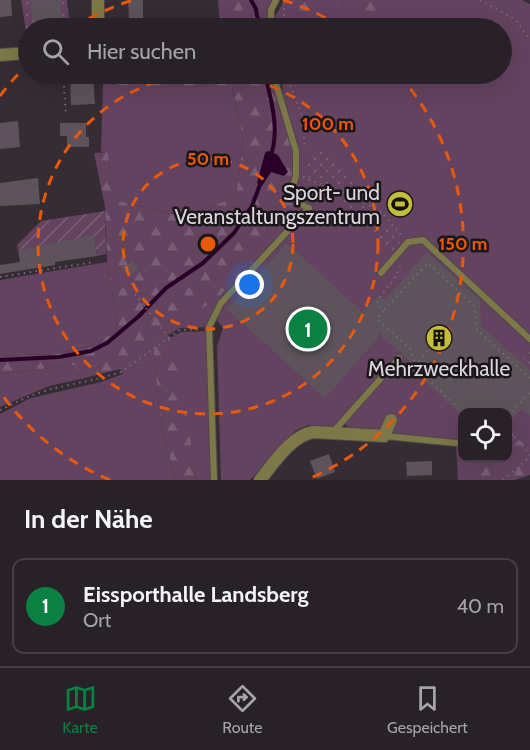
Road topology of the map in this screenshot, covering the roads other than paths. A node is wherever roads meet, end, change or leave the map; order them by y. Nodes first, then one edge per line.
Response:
1 (98, 0) edge
2 (276, 0) edge
3 (98, 18) edge
4 (271, 18) edge
5 (18, 54) edge
6 (0, 56) edge
7 (276, 84) edge
8 (381, 273) dead end
9 (530, 339) edge
10 (399, 358) dead end
11 (391, 420) dead end
12 (332, 433) junction
13 (384, 436) junction
14 (456, 443) dead end
15 (214, 480) edge
16 (260, 480) edge

1 - 3 street
2 - 4 lane
5 - 6 street
7 - 15 lane
8 - 9 lane
10 - 12 lane
11 - 13 street
12 - 13 street
12 - 16 street
13 - 14 lane

